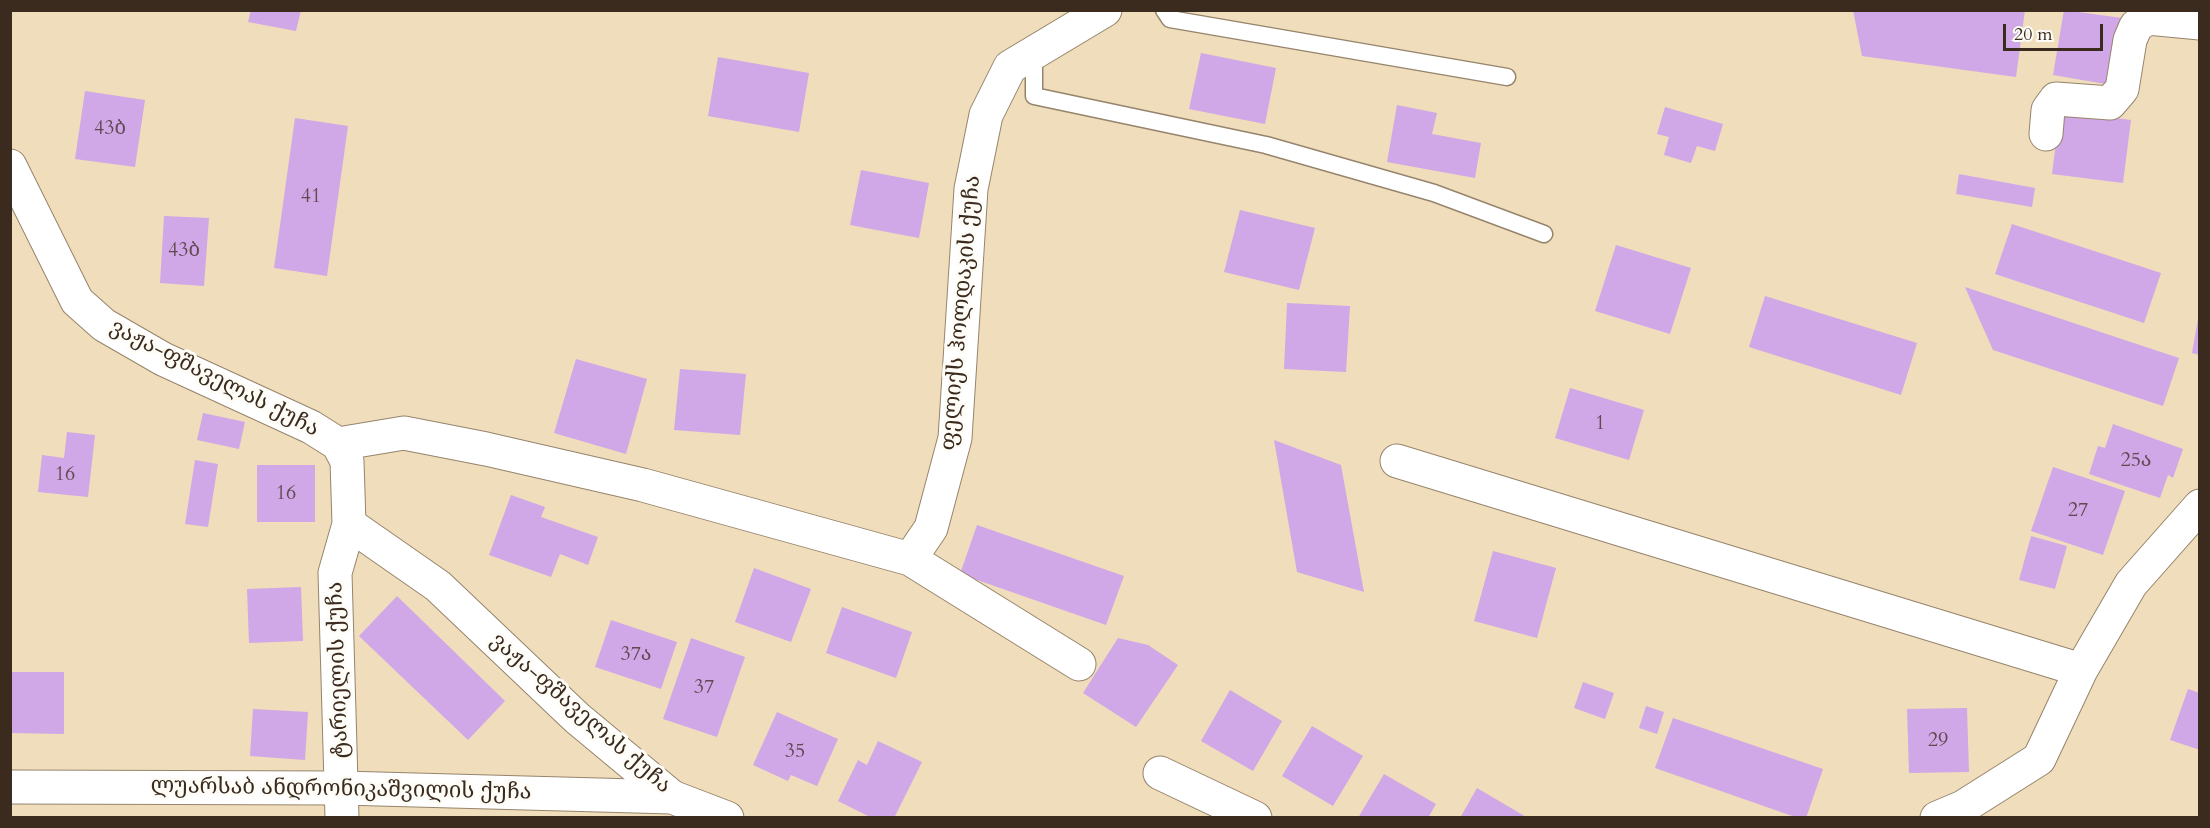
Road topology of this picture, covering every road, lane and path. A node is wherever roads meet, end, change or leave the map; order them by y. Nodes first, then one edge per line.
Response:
1 (1105, 10) edge
2 (1164, 10) edge
3 (2199, 23) edge
4 (1034, 53) junction
5 (1507, 77) dead end
6 (2046, 134) dead end
7 (10, 166) edge
8 (1544, 234) dead end
9 (338, 444) junction
10 (1397, 461) dead end
11 (2199, 506) edge
12 (349, 524) junction
13 (910, 559) junction
14 (1079, 664) dead end
15 (2081, 670) junction
16 (1160, 773) dead end
17 (10, 787) edge
18 (672, 797) junction
19 (342, 803) edge
20 (728, 818) edge
21 (1255, 818) edge
22 (1937, 818) edge

1 - 4 street, ფელიქს ჰოლდაკის ქუჩა
2 - 5 lane
3 - 6 street
4 - 8 lane
4 - 13 street, ფელიქს ჰოლდაკის ქუჩა
7 - 9 street, ვაჟა-ფშაველას ქუჩა
9 - 12 street, ვაჟა-ფშაველას ქუჩა
9 - 13 street
10 - 15 street
11 - 15 street
12 - 18 street, ვაჟა-ფშაველას ქუჩა
12 - 19 street, ტარიელის ქუჩა
13 - 14 street
15 - 22 street
16 - 21 street
17 - 19 street, ლუარსაბ ანდრონიკაშვილის ქუჩა
18 - 19 street, ლუარსაბ ანდრონიკაშვილის ქუჩა
18 - 20 street, ვაჟა-ფშაველას ქუჩა

